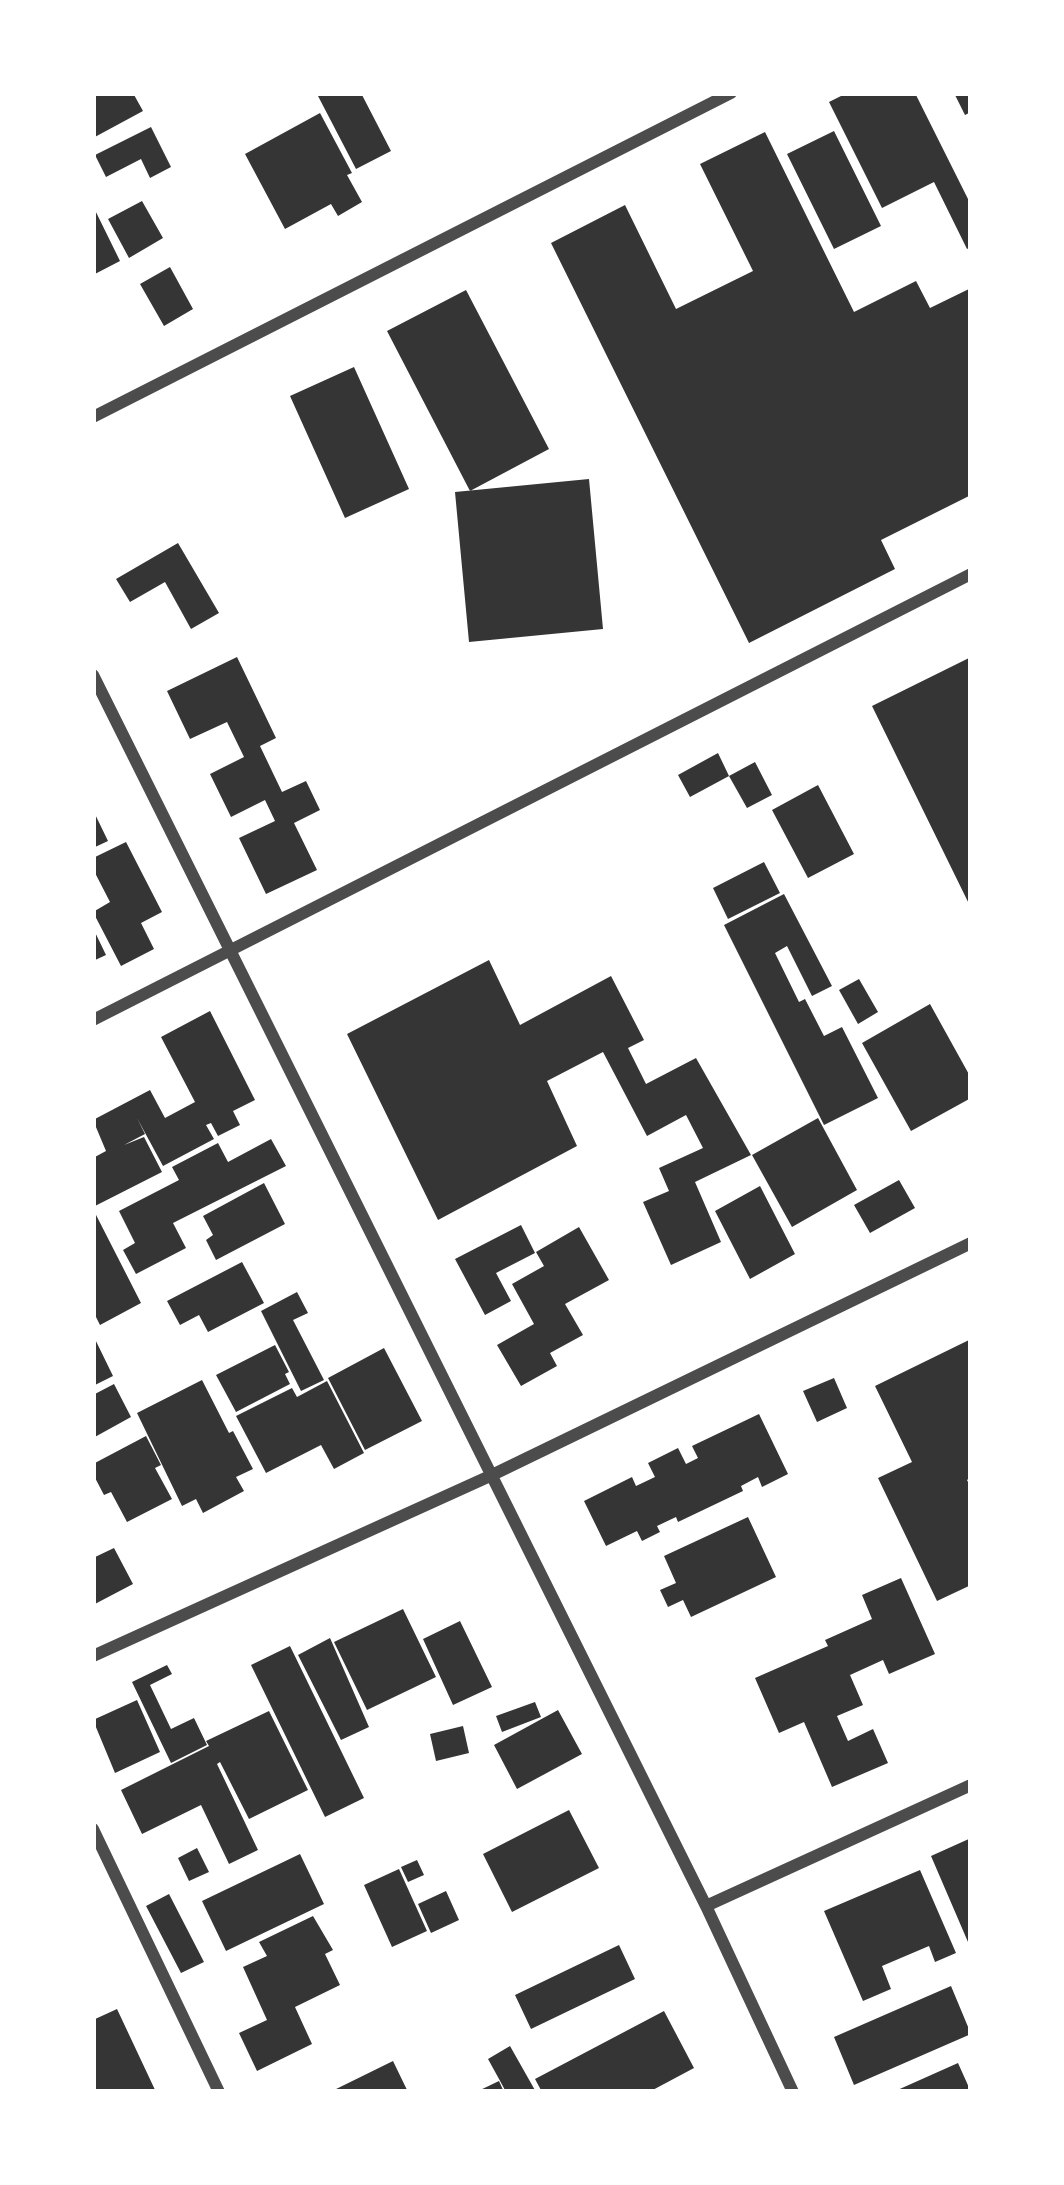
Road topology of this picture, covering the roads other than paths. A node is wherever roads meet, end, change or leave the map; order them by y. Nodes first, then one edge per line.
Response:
1 (731, 93) edge
2 (93, 417) edge
3 (971, 574) edge
4 (93, 675) edge
5 (231, 949) junction
6 (93, 1020) edge
7 (971, 1243) edge
8 (490, 1476) junction
9 (93, 1656) edge
10 (971, 1785) edge
11 (93, 1829) edge
12 (706, 1906) junction
13 (219, 2092) edge
14 (793, 2092) edge

1 - 2 street
3 - 5 street
4 - 5 street
5 - 6 street
5 - 8 street
7 - 8 street
8 - 9 street
8 - 12 street
10 - 12 street
11 - 13 street
12 - 14 street

